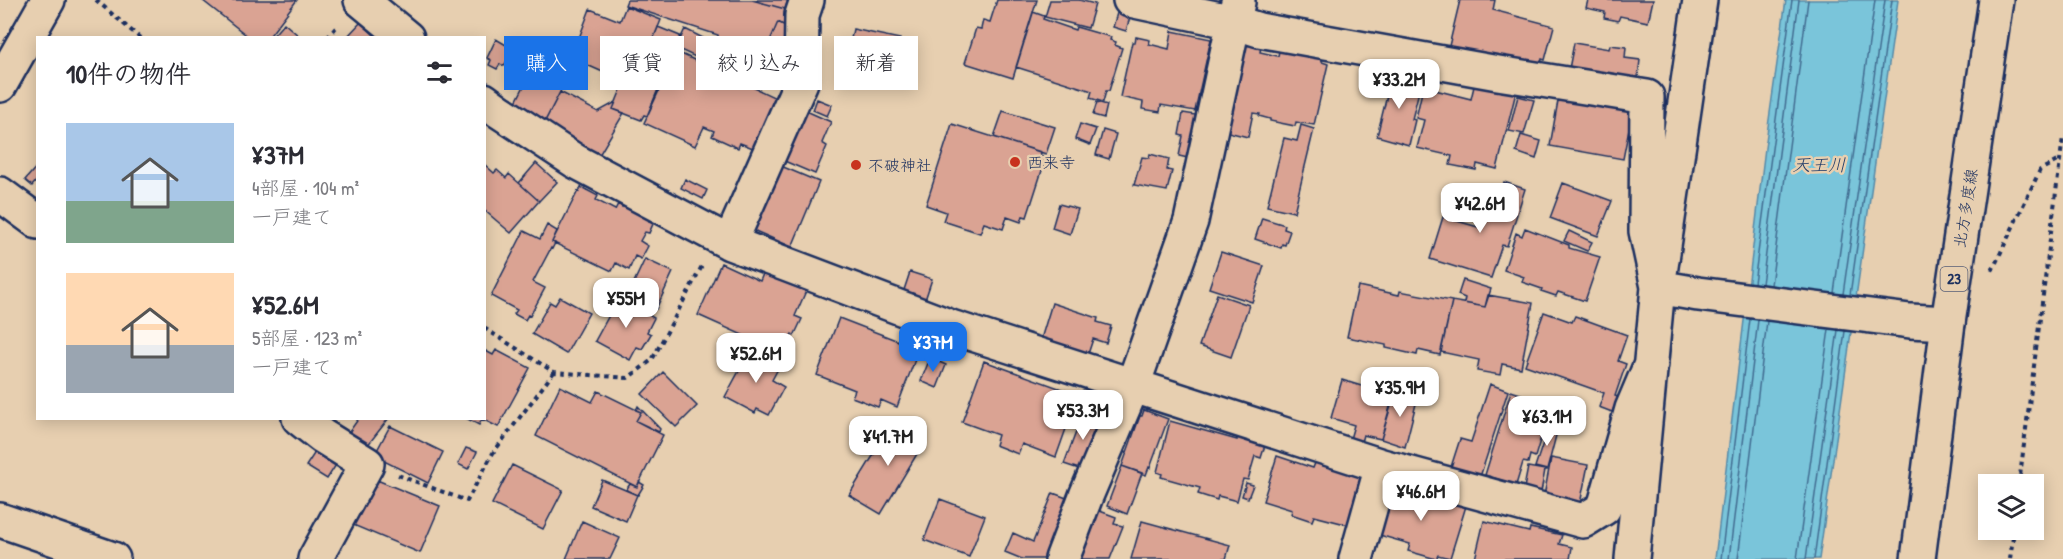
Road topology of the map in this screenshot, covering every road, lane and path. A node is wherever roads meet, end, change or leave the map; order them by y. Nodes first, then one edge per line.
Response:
1 (48, 0) edge
2 (96, 0) edge
3 (361, 0) edge
4 (807, 0) edge
5 (1130, 0) edge
6 (1700, 0) edge
7 (1996, 0) edge
8 (1236, 11) edge
9 (138, 36) edge
10 (405, 36) edge
11 (0, 85) edge
12 (486, 101) edge
13 (2063, 137) edge
14 (2060, 159) junction
15 (0, 194) edge
16 (36, 221) edge
17 (724, 240) junction
18 (1990, 274) dead end
19 (1658, 287) junction
20 (1948, 323) junction
21 (486, 329) edge
22 (1651, 364) junction
23 (554, 372) junction
24 (1133, 386) junction
25 (302, 420) edge
26 (367, 464) junction
27 (1382, 466) junction
28 (2020, 474) edge
29 (0, 520) edge
30 (2013, 540) edge
31 (113, 559) edge
32 (315, 559) edge
33 (1062, 559) edge
34 (1356, 559) edge
35 (1632, 559) edge
36 (1918, 559) edge
37 (2010, 559) edge

1 - 11 street
2 - 9 path
3 - 10 street
4 - 17 street
5 - 8 street
6 - 19 street
7 - 20 street, 北方多度線 / 23
8 - 19 street
8 - 24 street
12 - 17 street
13 - 14 path
14 - 18 path
14 - 28 path
15 - 16 street
17 - 23 path
17 - 24 street
19 - 20 street
19 - 22 street
20 - 36 street, 北方多度線 / 23
21 - 23 path
22 - 27 street
22 - 35 street
23 - 26 path
24 - 27 street
24 - 33 street
25 - 26 street
26 - 32 street
27 - 34 street
29 - 31 street
30 - 37 path

